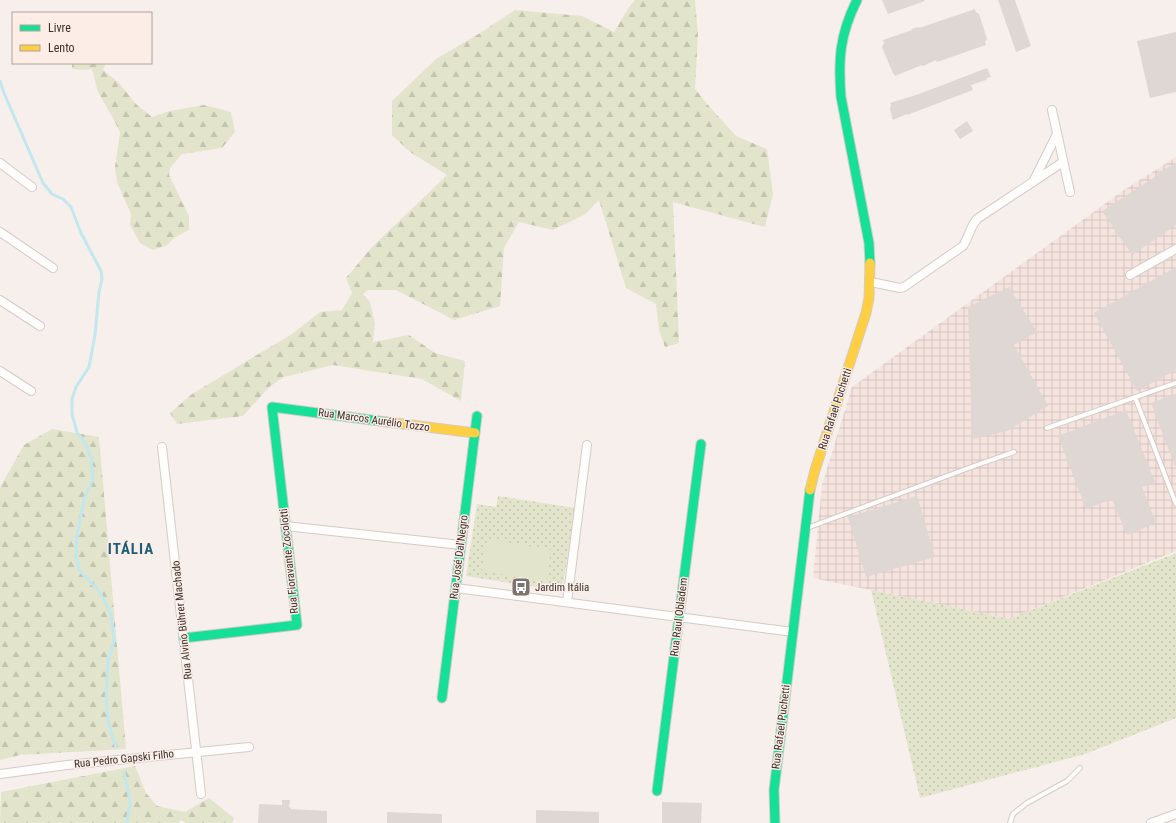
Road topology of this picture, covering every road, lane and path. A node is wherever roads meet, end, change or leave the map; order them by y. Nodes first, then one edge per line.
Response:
1 (857, 0) edge
2 (1052, 110) dead end
3 (1057, 134) junction
4 (1063, 162) junction
5 (0, 163) edge
6 (1033, 182) junction
7 (32, 187) dead end
8 (1070, 192) dead end
9 (0, 232) edge
10 (1176, 249) edge
11 (53, 268) dead end
12 (1130, 275) dead end
13 (871, 282) junction
14 (0, 300) edge
15 (40, 326) dead end
16 (0, 371) edge
17 (1176, 383) edge
18 (31, 391) dead end
19 (1135, 397) junction
20 (272, 407) joint
21 (477, 416) dead end
22 (1047, 428) dead end
23 (475, 433) junction
24 (701, 444) dead end
25 (587, 445) dead end
26 (162, 447) dead end
27 (1014, 452) dead end
28 (1176, 504) edge
29 (285, 526) junction
30 (804, 529) junction
31 (461, 545) junction
32 (456, 588) junction
33 (567, 602) junction
34 (679, 617) junction
35 (792, 632) junction
36 (184, 638) junction
37 (442, 698) dead end
38 (249, 747) dead end
39 (196, 752) junction
40 (1080, 768) dead end
41 (0, 774) edge
42 (657, 791) dead end
43 (201, 794) dead end
44 (1176, 814) edge
45 (775, 823) edge
46 (1010, 823) edge
47 (1151, 823) edge

1 - 13 street, Rua Rafael Puchetti
2 - 3 street
3 - 4 street
3 - 6 street
4 - 6 street
4 - 8 street
5 - 7 street
6 - 13 street
9 - 11 street
10 - 12 street
13 - 30 street, Rua Rafael Puchetti
14 - 15 street
16 - 18 street
17 - 19 lane
19 - 22 lane
19 - 28 lane
20 - 23 street, Rua Marcos Aurélio Tozzo
20 - 29 street, Rua Fioravante Zocolotti
21 - 23 street, Rua José Dal'Negro
23 - 31 street, Rua José Dal'Negro
24 - 34 street, Rua Raul Obladem
25 - 33 street
26 - 36 street, Rua Alvino Bührer Machado
27 - 30 lane
29 - 31 street
29 - 36 street, Rua Fioravante Zocolotti
30 - 35 street, Rua Rafael Puchetti
31 - 32 street, Rua José Dal'Negro
32 - 33 street
32 - 37 street, Rua José Dal'Negro
33 - 34 street
34 - 35 street
34 - 42 street, Rua Raul Obladem
35 - 45 street, Rua Rafael Puchetti
36 - 39 street, Rua Alvino Bührer Machado
38 - 39 street, Rua Pedro Gapski Filho
39 - 41 street, Rua Pedro Gapski Filho
39 - 43 street, Rua Alvino Bührer Machado
40 - 46 lane
44 - 47 street

